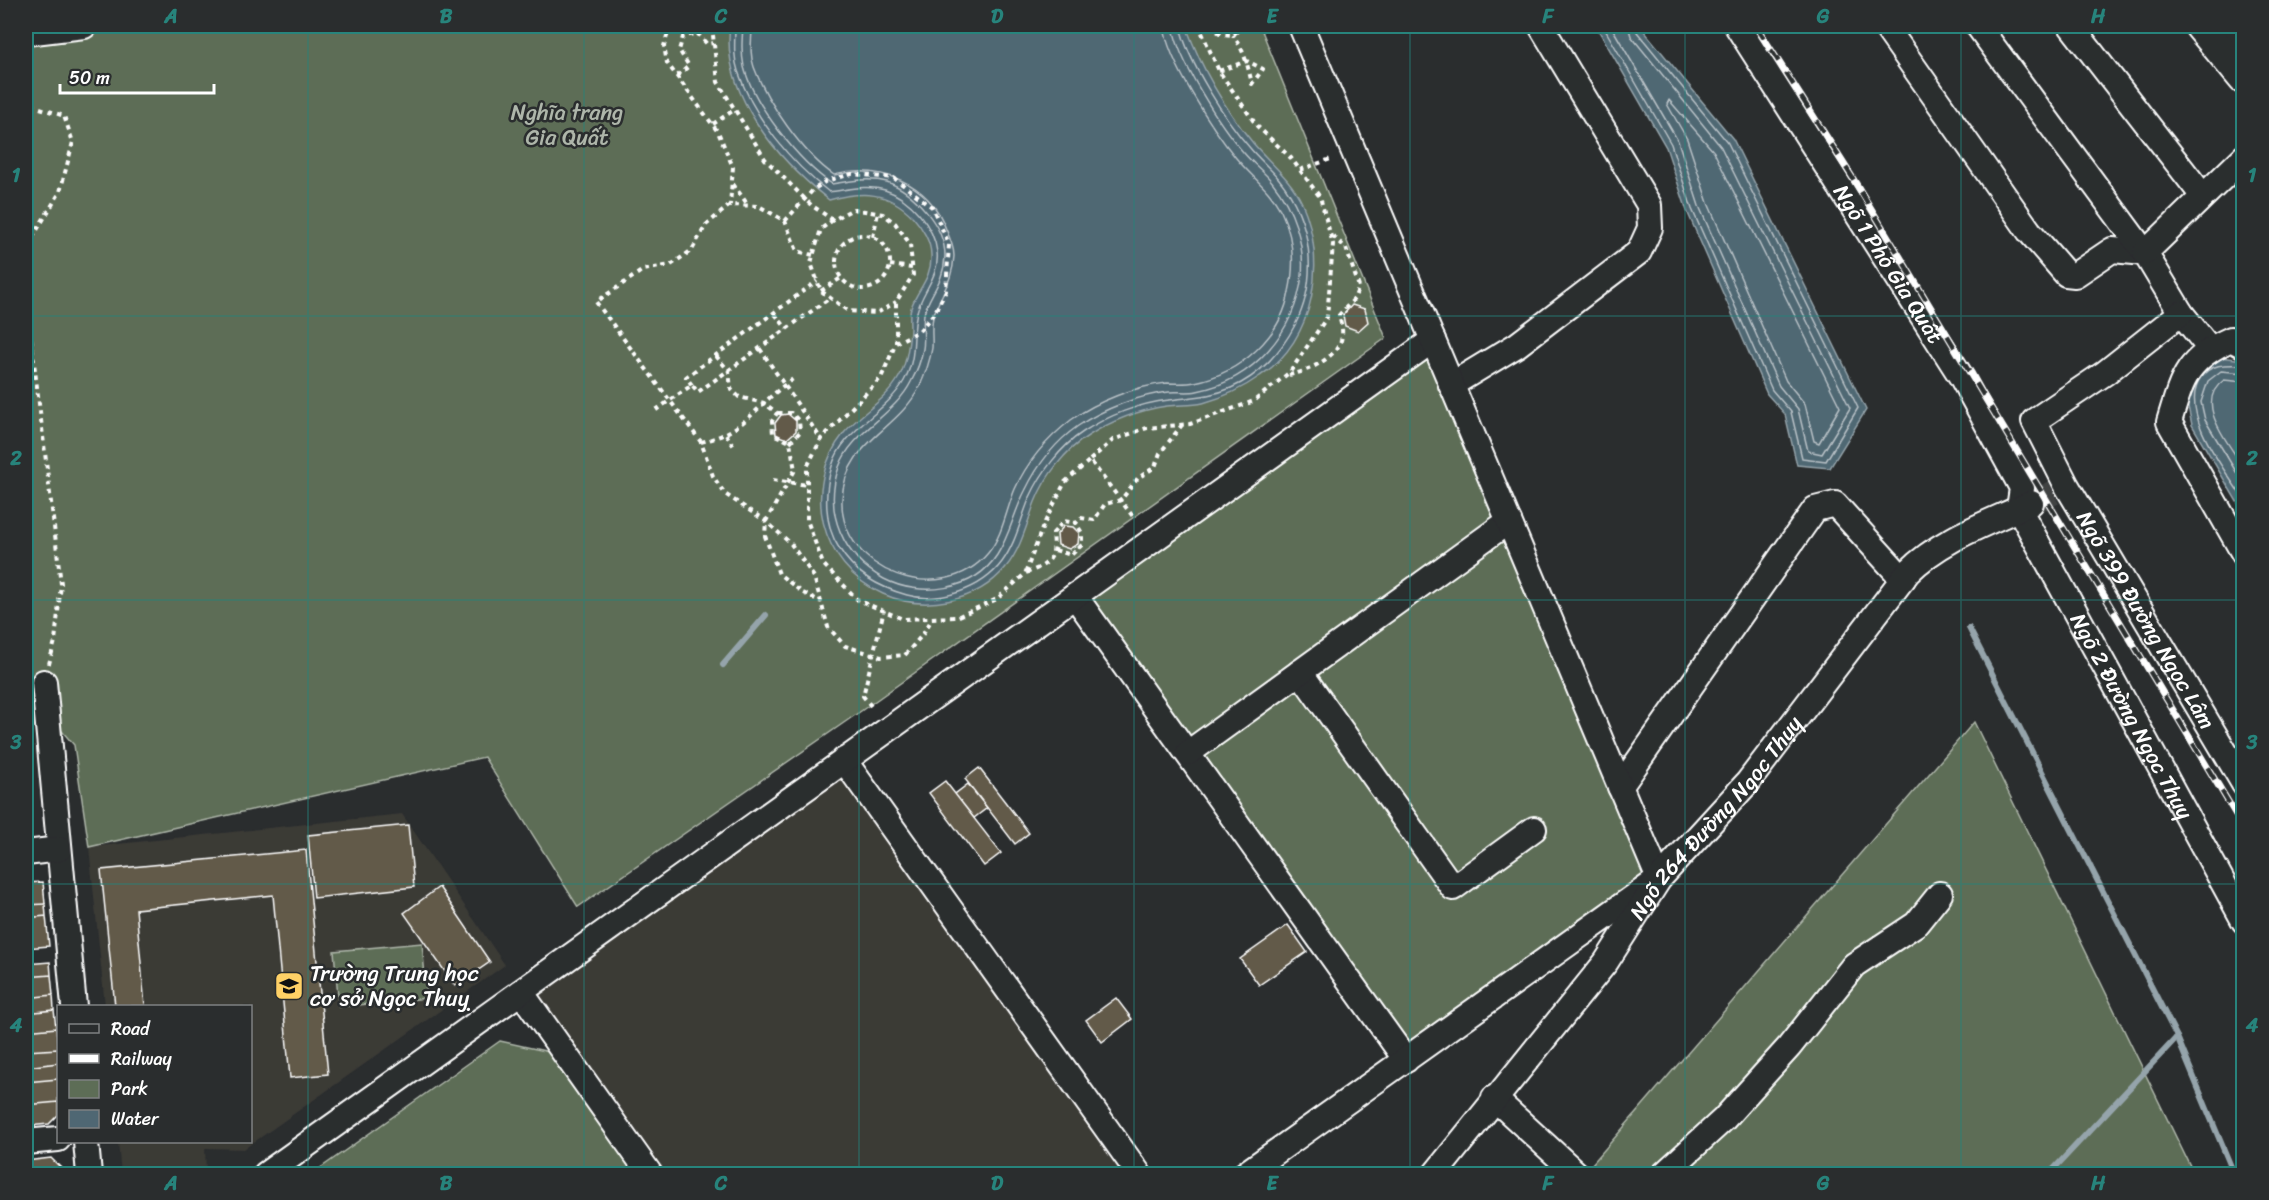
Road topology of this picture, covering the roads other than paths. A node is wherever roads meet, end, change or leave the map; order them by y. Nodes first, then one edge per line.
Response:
1 (84, 26) edge
2 (1301, 26) edge
3 (1541, 26) edge
4 (1737, 26) edge
5 (1885, 26) edge
6 (1978, 26) edge
7 (2071, 26) edge
8 (2200, 26) edge
9 (2232, 26) edge
10 (26, 33) edge
11 (2237, 71) edge
12 (2244, 157) edge
13 (2202, 195) junction
14 (2145, 253) junction
15 (2181, 313) junction
16 (1433, 340) junction
17 (2244, 346) edge
18 (2210, 348) junction
19 (1452, 385) junction
20 (2025, 506) junction
21 (1509, 521) junction
22 (2244, 554) edge
23 (1903, 579) junction
24 (1075, 596) junction
25 (1300, 672) junction
26 (44, 682) road end
27 (36, 720) edge
28 (1188, 753) junction
29 (844, 760) junction
30 (2244, 784) edge
31 (1620, 787) junction
32 (1534, 829) dead end
33 (59, 849) junction
34 (26, 853) edge
35 (1659, 879) junction
36 (1941, 894) dead end
37 (2244, 921) edge
38 (521, 992) junction
39 (74, 1005) edge
40 (1406, 1060) junction
41 (1494, 1098) junction
42 (57, 1139) edge
43 (26, 1142) edge
44 (86, 1143) edge
45 (90, 1174) edge
46 (266, 1174) edge
47 (650, 1174) edge
48 (1139, 1174) edge
49 (1245, 1174) edge
50 (1435, 1174) edge
51 (1577, 1174) edge
52 (1664, 1174) edge

1 - 10 street
2 - 16 street
3 - 19 street
4 - 20 street, Ngõ 1 Phố Gia Quất
5 - 14 street
6 - 14 street
7 - 13 street
8 - 11 main road
9 - 11 street
12 - 13 street
13 - 14 street
14 - 15 street
15 - 18 street
15 - 30 street, Ngõ 399 Đường Ngọc Lâm
16 - 19 street
16 - 24 street
17 - 18 street
18 - 22 street
19 - 21 street
20 - 23 street, Ngõ 264 Đường Ngọc Thụy
20 - 37 street, Ngõ 2 Đường Ngọc Thụy
21 - 25 street
21 - 31 street
23 - 31 street
23 - 35 street, Ngõ 264 Đường Ngọc Thụy
24 - 28 street
24 - 29 street
25 - 28 street
25 - 32 street
26 - 27 street
27 - 33 street
28 - 40 street
29 - 38 street
29 - 48 street
31 - 35 street
33 - 34 street
33 - 39 street
35 - 40 street
35 - 41 street, Ngõ 264 Đường Ngọc Thụy
36 - 52 street
38 - 46 street
38 - 47 street
40 - 49 street
41 - 50 street, Ngõ 264 Đường Ngọc Thụy
41 - 51 street
42 - 43 street
44 - 45 street

